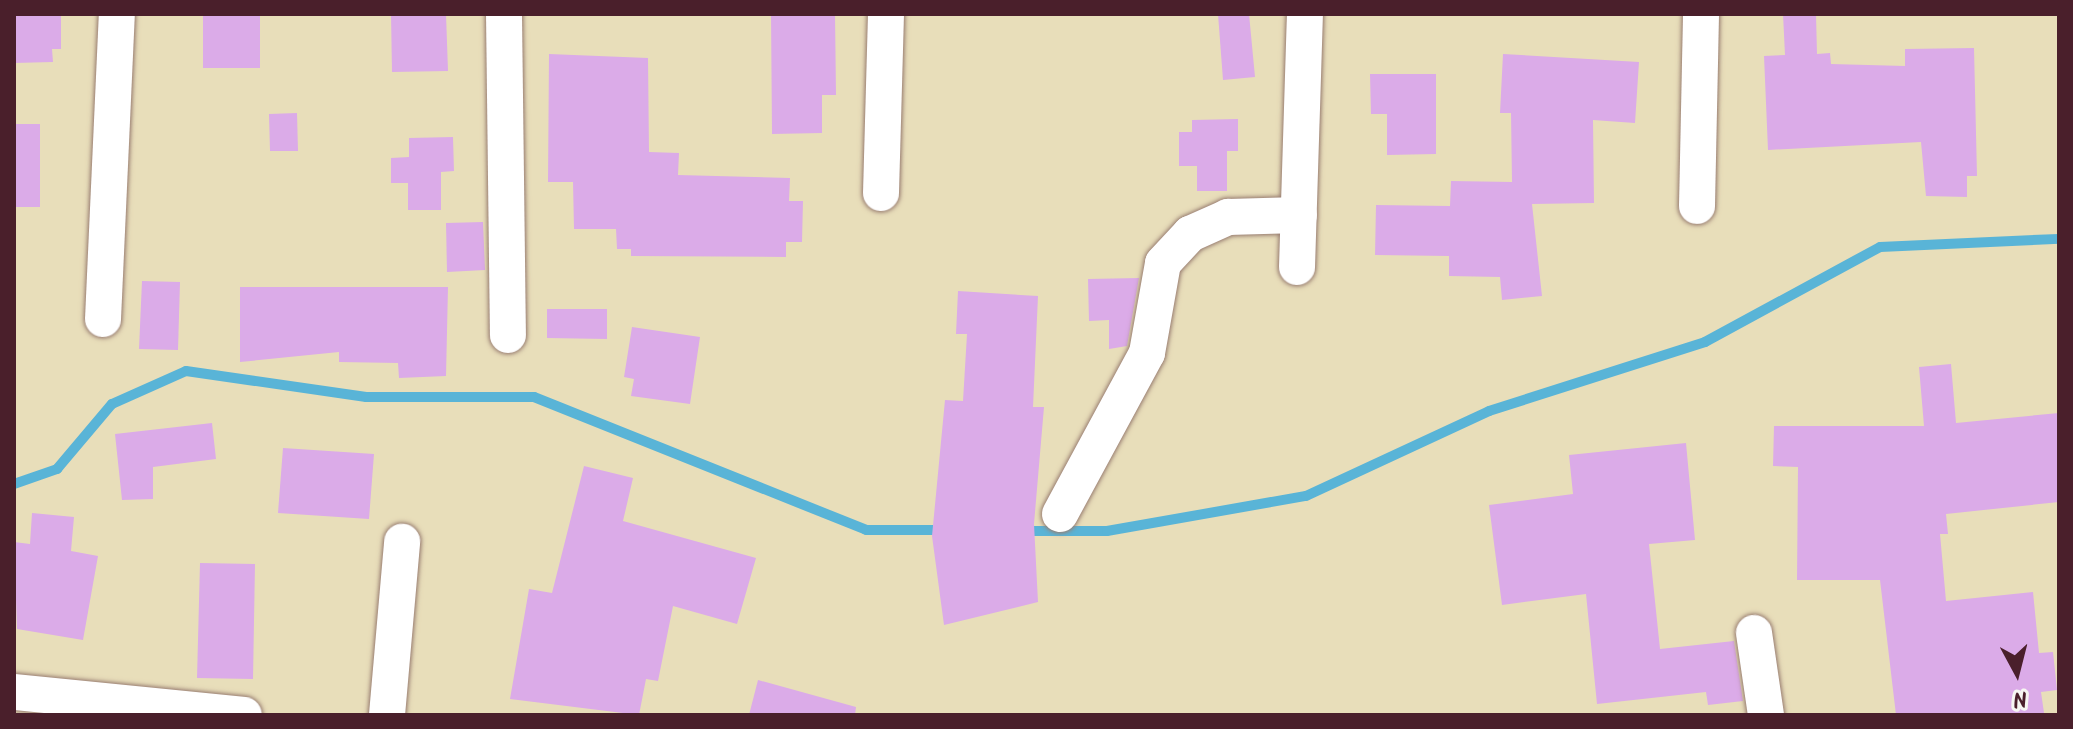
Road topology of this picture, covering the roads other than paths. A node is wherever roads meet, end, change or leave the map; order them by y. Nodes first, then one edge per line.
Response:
1 (117, 14) edge
2 (504, 14) edge
3 (886, 14) edge
4 (1305, 14) edge
5 (1701, 14) edge
6 (881, 193) dead end
7 (1697, 206) dead end
8 (1299, 215) junction
9 (1297, 267) dead end
10 (103, 319) dead end
11 (508, 335) dead end
12 (1060, 514) dead end
13 (402, 542) dead end
14 (1754, 633) dead end
15 (14, 692) edge
16 (244, 715) edge
17 (387, 715) edge
18 (1766, 715) edge

1 - 10 street
2 - 11 street
3 - 6 street
4 - 8 street
5 - 7 street
8 - 9 street
8 - 12 street
13 - 17 street
14 - 18 street
15 - 16 street

